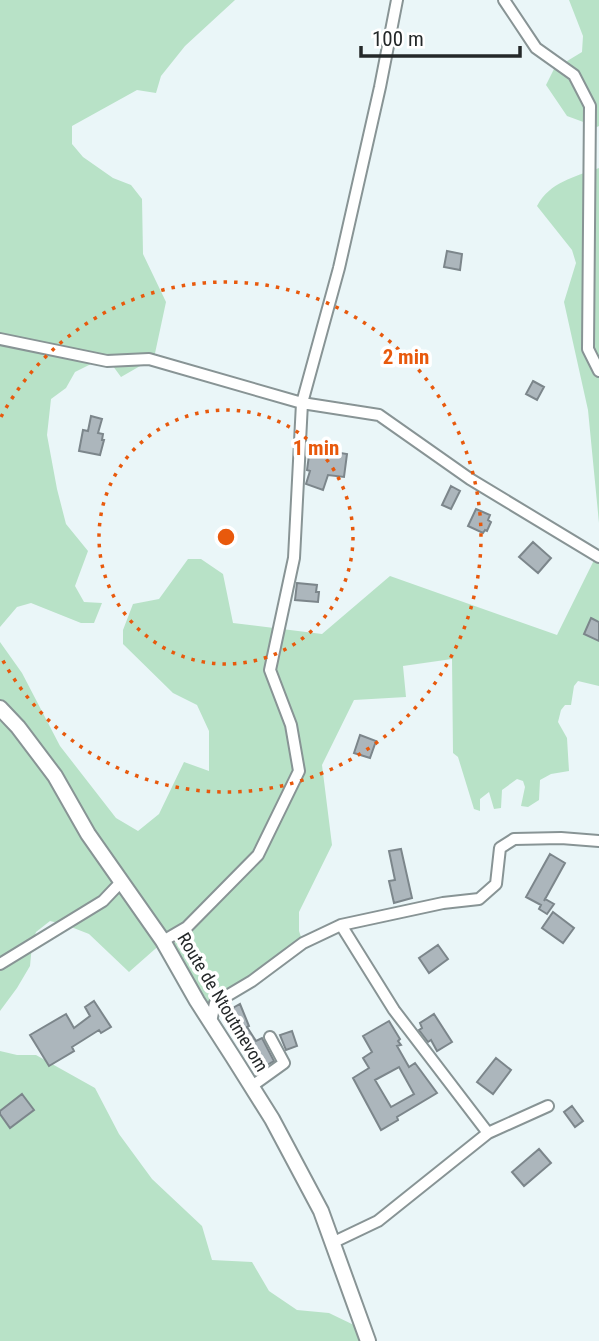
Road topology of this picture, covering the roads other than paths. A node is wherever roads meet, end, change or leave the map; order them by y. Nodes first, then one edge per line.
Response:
1 (397, 0) edge
2 (510, 2) edge
3 (0, 339) edge
4 (599, 372) edge
5 (302, 403) junction
6 (599, 557) edge
7 (0, 708) edge
8 (599, 842) edge
9 (122, 881) junction
10 (341, 925) junction
11 (163, 942) junction
12 (0, 964) edge
13 (211, 1022) junction
14 (270, 1037) dead end
15 (252, 1086) junction
16 (548, 1106) dead end
17 (488, 1133) junction
18 (334, 1242) junction
19 (368, 1341) edge

1 - 5 street
2 - 4 street
3 - 5 street
5 - 6 street
5 - 11 street
7 - 9 street, Route de Ntoutmevom
8 - 10 street
9 - 11 street, Route de Ntoutmevom
9 - 12 street
10 - 13 street
10 - 17 street
11 - 13 street, Route de Ntoutmevom
13 - 15 street, Route de Ntoutmevom
14 - 15 street
15 - 18 street, Route de Ntoutmevom
16 - 17 street
17 - 18 street
18 - 19 street, Route de Ntoutmevom

